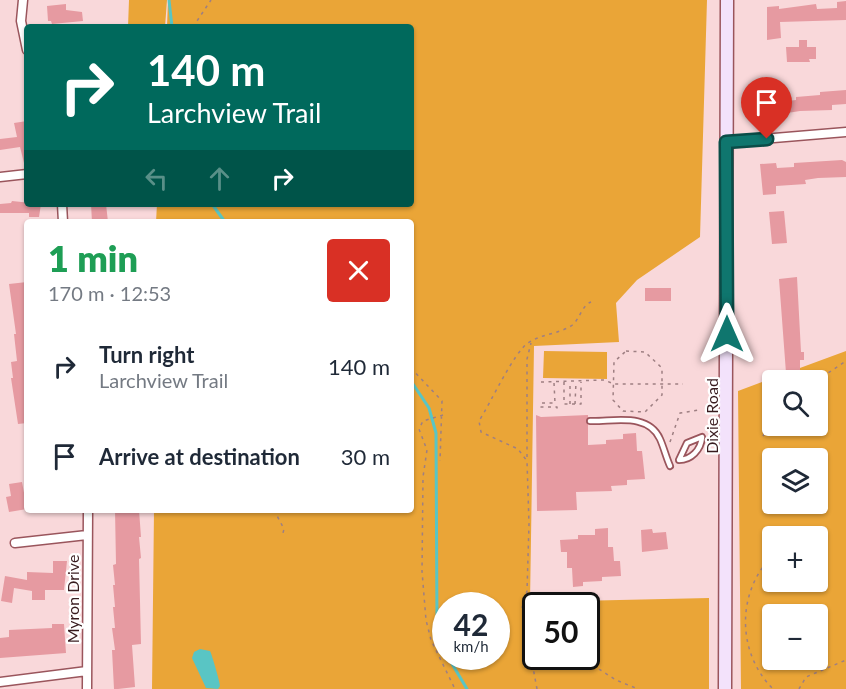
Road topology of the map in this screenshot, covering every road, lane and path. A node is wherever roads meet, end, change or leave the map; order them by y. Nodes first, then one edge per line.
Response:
1 (23, 0) edge
2 (211, 0) edge
3 (727, 0) edge
4 (195, 24) edge
5 (24, 36) edge
6 (846, 132) edge
7 (726, 142) junction
8 (24, 174) edge
9 (0, 177) edge
10 (591, 302) dead end
11 (531, 341) junction
12 (846, 361) edge
13 (414, 371) edge
14 (828, 373) edge
15 (564, 381) junction
16 (570, 381) junction
17 (576, 381) junction
18 (581, 381) junction
19 (541, 382) dead end
20 (554, 382) junction
21 (614, 384) junction
22 (662, 384) junction
23 (683, 384) dead end
24 (570, 404) junction
25 (575, 404) junction
26 (557, 410) dead end
27 (699, 410) dead end
28 (443, 415) junction
29 (590, 421) dead end
30 (702, 437) joint
31 (664, 450) junction
32 (440, 461) dead end
33 (527, 461) junction
34 (670, 466) dead end
35 (88, 513) edge
36 (276, 513) edge
37 (87, 535) junction
38 (282, 537) dead end
39 (15, 543) dead end
40 (762, 568) edge
41 (527, 592) edge
42 (846, 660) edge
43 (533, 670) edge
44 (600, 670) edge
45 (87, 671) junction
46 (0, 682) edge
47 (87, 689) edge
48 (455, 689) edge
49 (537, 689) edge
50 (638, 689) edge
51 (725, 689) edge
52 (773, 689) edge
53 (799, 689) edge

1 - 5 street
2 - 4 path
3 - 7 main road, Dixie Road
6 - 7 street
7 - 51 main road, Dixie Road
8 - 9 street
10 - 11 path
11 - 33 path
11 - 33 path
12 - 14 path
13 - 28 path
15 - 16 path
15 - 20 path
15 - 24 path
16 - 17 path
16 - 24 path
17 - 18 path
17 - 25 path
18 - 21 path
18 - 25 path
19 - 20 path
20 - 26 path
21 - 22 path
21 - 22 path
21 - 22 path
22 - 23 path
24 - 25 path
27 - 31 path
28 - 32 path
28 - 48 path
29 - 31 lane
30 - 30 lane
31 - 34 lane
33 - 41 path
35 - 37 street, Myron Drive
36 - 38 path
37 - 39 street
37 - 45 street, Myron Drive
40 - 52 path
42 - 53 path
43 - 49 path
44 - 50 path
45 - 46 street
45 - 47 street, Myron Drive

